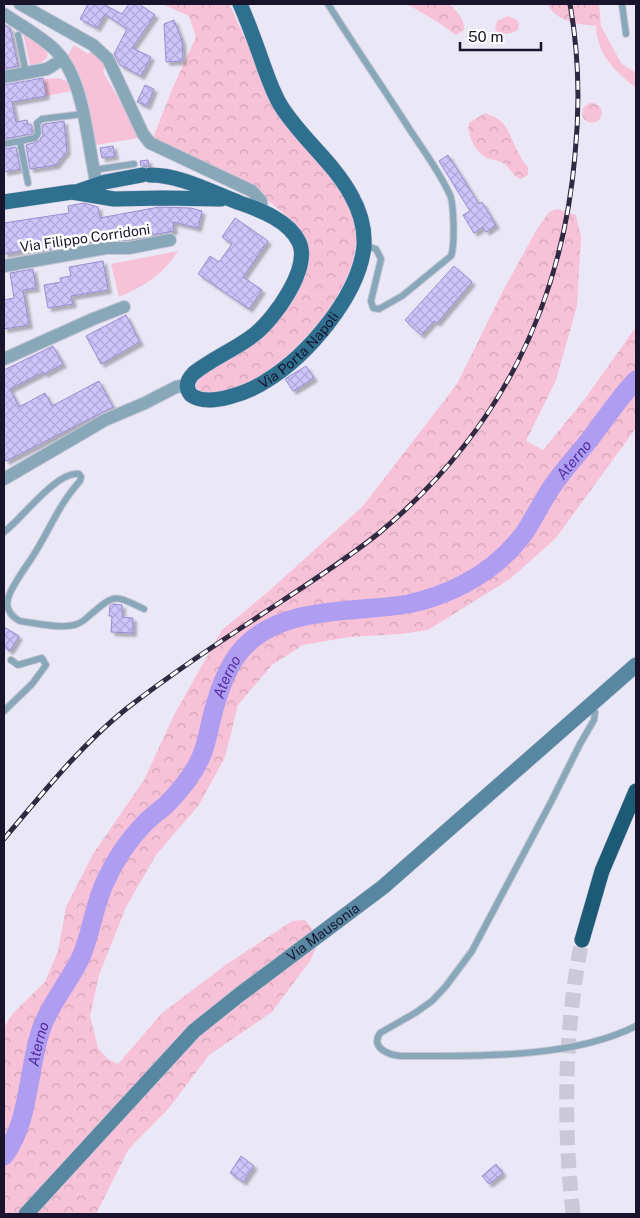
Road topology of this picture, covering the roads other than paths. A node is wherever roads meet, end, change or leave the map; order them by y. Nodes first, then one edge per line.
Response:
1 (20, 4) edge
2 (240, 4) edge
3 (328, 4) edge
4 (622, 4) edge
5 (4, 14) edge
6 (626, 34) dead end
7 (18, 35) dead end
8 (63, 60) junction
9 (26, 73) junction
10 (4, 77) edge
11 (83, 114) junction
12 (20, 142) junction
13 (4, 144) edge
14 (28, 183) dead end
15 (96, 184) junction
16 (4, 202) edge
17 (241, 203) junction
18 (262, 211) junction
19 (170, 240) dead end
20 (364, 246) junction
21 (4, 266) edge
22 (124, 307) dead end
23 (4, 360) edge
24 (187, 385) junction
25 (4, 479) edge
26 (4, 532) edge
27 (144, 609) dead end
28 (11, 660) dead end
29 (636, 665) edge
30 (590, 705) junction
31 (4, 711) edge
32 (636, 791) edge
33 (582, 940) tunnel mouth
34 (636, 1026) edge
35 (26, 1214) edge

1 - 18 street
2 - 20 main road, Via Porta Napoli
3 - 20 lane
4 - 6 lane
5 - 8 street
7 - 9 lane
8 - 9 street
8 - 11 street
9 - 10 street
11 - 12 lane
11 - 15 street
12 - 13 lane
12 - 14 lane
15 - 16 main road
15 - 17 main road
15 - 17 main road
17 - 18 main road
18 - 24 main road
19 - 21 street, Via Filippo Corridoni
20 - 24 main road, Via Porta Napoli
22 - 23 street
24 - 25 street
26 - 27 lane
28 - 31 lane
29 - 30 main road, Via Mausonia
30 - 34 lane
30 - 35 main road, Via Mausonia
32 - 33 highway

